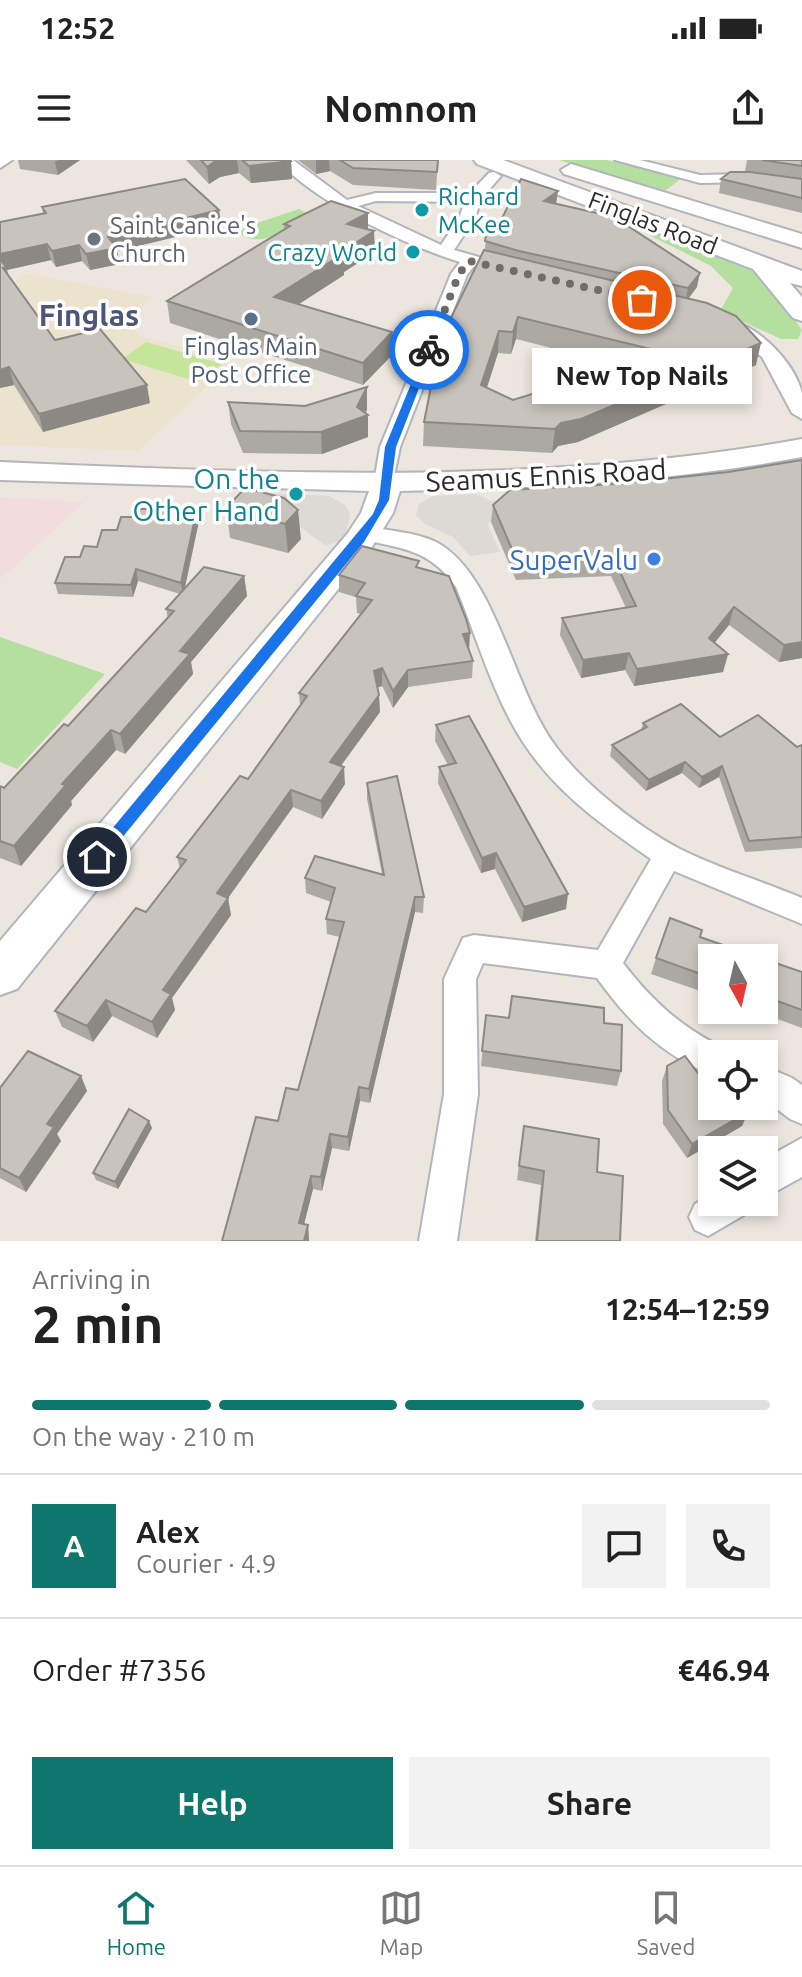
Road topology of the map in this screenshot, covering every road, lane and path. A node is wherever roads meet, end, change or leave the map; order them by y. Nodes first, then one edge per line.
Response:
1 (284, 160) edge
2 (622, 160) edge
3 (542, 162) edge
4 (489, 168) edge
5 (802, 187) edge
6 (474, 198) junction
7 (344, 205) junction
8 (802, 241) edge
9 (444, 252) junction
10 (802, 255) edge
11 (469, 261) junction
12 (762, 264) junction
13 (525, 275) edge
14 (802, 279) edge
15 (802, 313) edge
16 (720, 321) edge
17 (802, 413) edge
18 (802, 448) edge
19 (0, 471) edge
20 (385, 482) junction
21 (365, 533) junction
22 (668, 856) junction
23 (797, 904) edge
24 (606, 965) junction
25 (0, 975) edge
26 (698, 1051) edge
27 (778, 1088) edge
28 (802, 1107) edge
29 (802, 1156) edge
30 (778, 1171) edge
31 (438, 1241) edge

1 - 7 street
2 - 5 street
3 - 8 main road, Finglas Road
3 - 10 main road
4 - 6 street
4 - 12 main road, Finglas Road
6 - 7 street
6 - 9 street
7 - 9 street
9 - 11 street
11 - 13 street
11 - 20 street
12 - 14 main road, Finglas Road
12 - 15 main road
16 - 17 street
18 - 20 main road, Seamus Ennis Road
19 - 20 main road, Seamus Ennis Road
20 - 21 main road
21 - 22 street
21 - 25 main road
22 - 23 street
22 - 24 street
24 - 26 street
24 - 31 street
27 - 28 street
29 - 30 street

